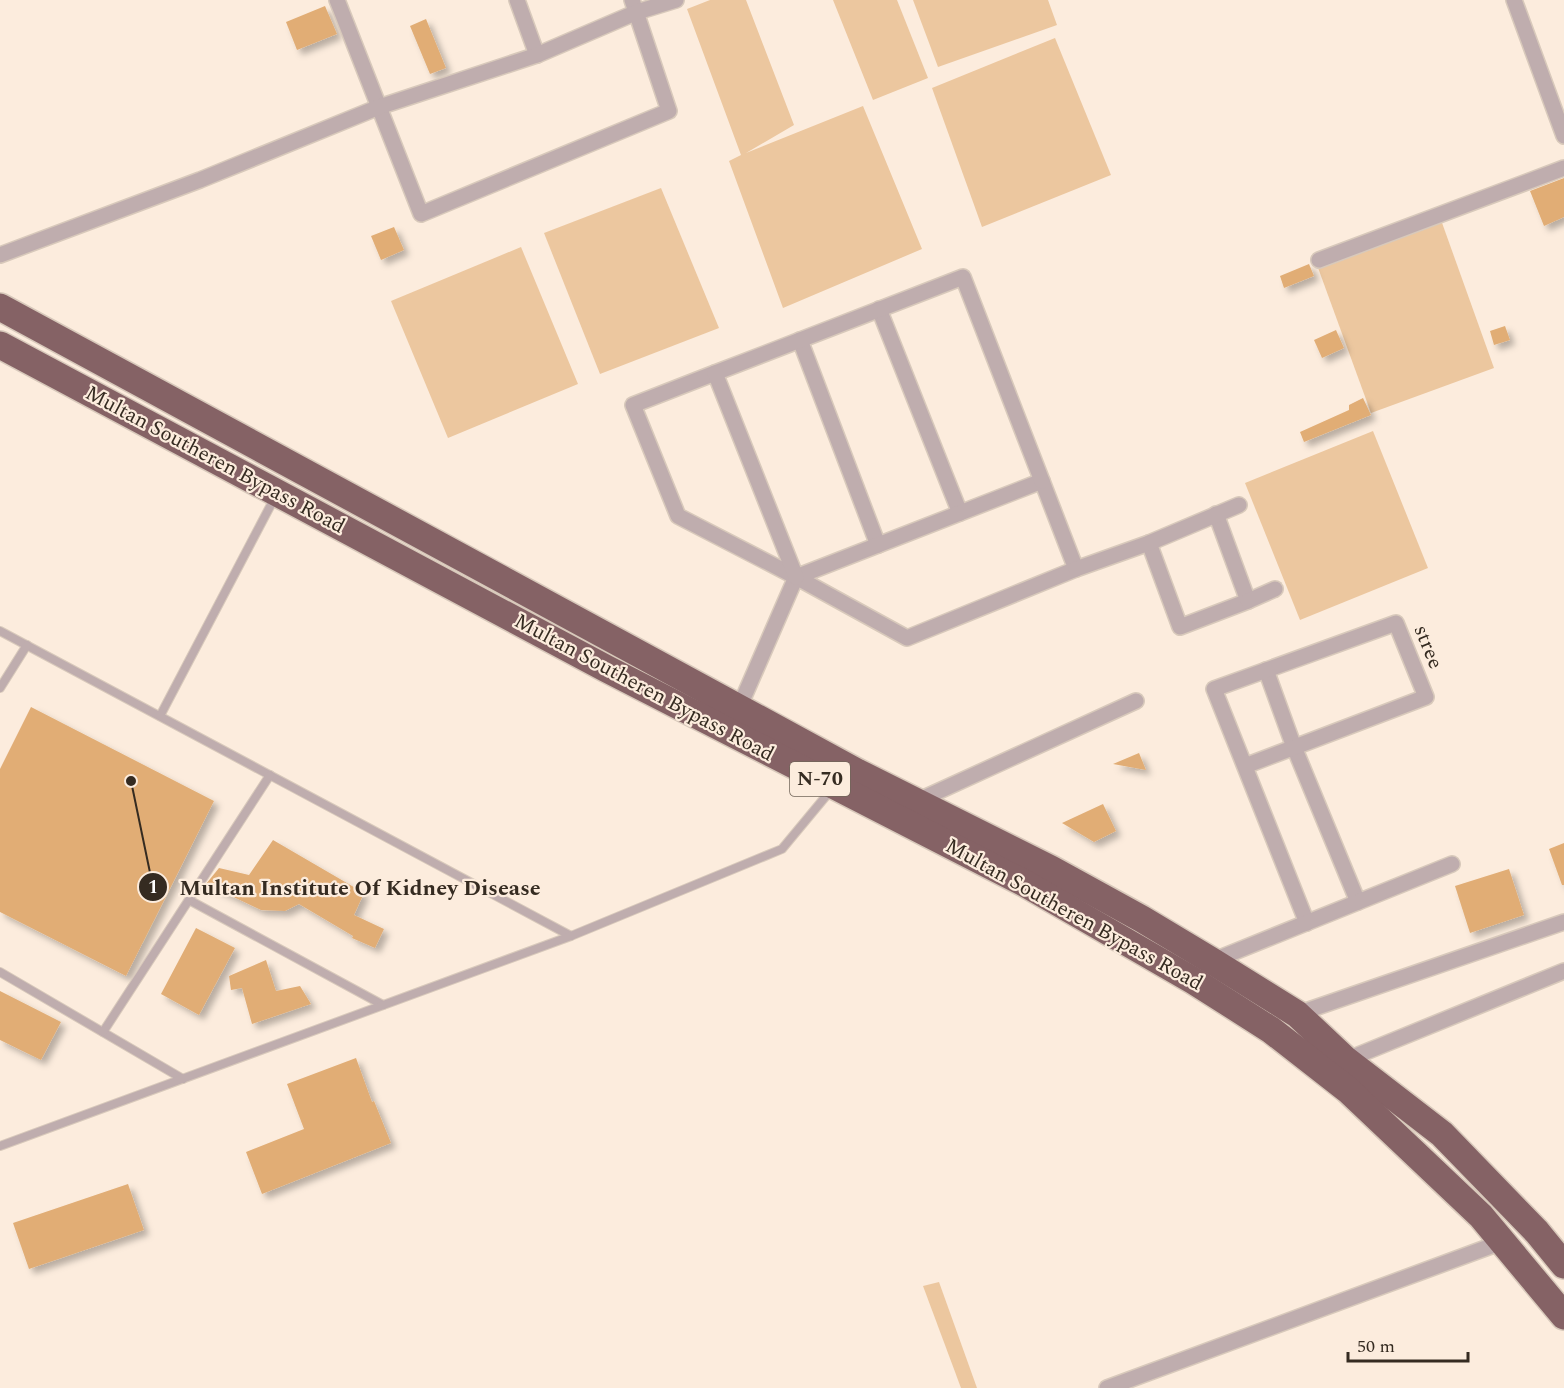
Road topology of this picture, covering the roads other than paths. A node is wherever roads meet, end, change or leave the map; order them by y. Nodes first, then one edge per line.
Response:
1 (337, 0) edge
2 (517, 0) edge
3 (676, 0) edge
4 (1514, 0) edge
5 (634, 6) edge
6 (537, 55) junction
7 (379, 107) junction
8 (1564, 136) edge
9 (1564, 168) edge
10 (0, 255) edge
11 (1319, 260) dead end
12 (0, 307) edge
13 (879, 309) junction
14 (800, 340) junction
15 (0, 345) edge
16 (715, 373) junction
17 (1042, 481) junction
18 (277, 493) junction
19 (1239, 505) dead end
20 (960, 513) junction
21 (1216, 514) junction
22 (1149, 543) junction
23 (878, 545) junction
24 (1076, 569) junction
25 (796, 577) junction
26 (1275, 589) dead end
27 (1248, 601) junction
28 (0, 630) edge
29 (27, 645) junction
30 (1266, 670) junction
31 (0, 688) edge
32 (1136, 701) dead end
33 (739, 708) junction
34 (160, 716) junction
35 (1294, 747) junction
36 (1245, 766) junction
37 (270, 775) junction
38 (834, 786) junction
39 (915, 802) junction
40 (1452, 864) dead end
41 (189, 900) junction
42 (1358, 902) junction
43 (1564, 922) edge
44 (1307, 923) junction
45 (571, 936) junction
46 (1212, 961) junction
47 (1564, 971) edge
48 (0, 972) edge
49 (383, 1005) junction
50 (1297, 1014) junction
51 (103, 1032) junction
52 (1346, 1060) junction
53 (183, 1079) junction
54 (0, 1146) edge
55 (1502, 1242) junction
56 (1564, 1265) edge
57 (1564, 1316) edge
58 (1107, 1388) edge

1 - 7 street
2 - 6 street
3 - 5 street
4 - 8 street
5 - 6 street
5 - 7 street
6 - 7 street
7 - 10 street
9 - 11 street
12 - 33 highway, Multan Southeren Bypass Road / N-70
13 - 14 street
13 - 17 street
13 - 20 street
14 - 16 street
14 - 23 street
15 - 18 highway, Multan Southeren Bypass Road / N-70
16 - 25 street
16 - 25 street
17 - 20 street
17 - 24 street
18 - 34 lane
18 - 38 highway, Multan Southeren Bypass Road / N-70
19 - 21 street
20 - 23 street
21 - 22 street
21 - 27 street
22 - 24 street
22 - 27 street
23 - 25 street
24 - 25 street
25 - 33 street
26 - 27 street
28 - 29 lane
29 - 31 lane
29 - 34 lane
30 - 35 street
30 - 35 street, stree
30 - 36 street, stree
32 - 39 street
33 - 39 highway, Multan Southeren Bypass Road / N-70
34 - 37 lane
35 - 36 street, stree
35 - 42 street
36 - 44 street, stree
37 - 41 lane
37 - 45 lane
38 - 45 lane
38 - 55 highway, Multan Southeren Bypass Road / N-70
39 - 46 highway, Multan Southeren Bypass Road / N-70
40 - 42 street
41 - 49 lane
41 - 51 lane
42 - 44 street
43 - 50 street
44 - 46 street
45 - 49 lane
46 - 50 highway, Multan Southeren Bypass Road / N-70
47 - 52 street
48 - 51 lane
49 - 53 lane
50 - 52 highway, Multan Southeren Bypass Road / N-70
51 - 53 lane
52 - 56 highway, Multan Southeren Bypass Road / N-70
53 - 54 lane
55 - 57 highway, Multan Southeren Bypass Road / N-70
55 - 58 street

